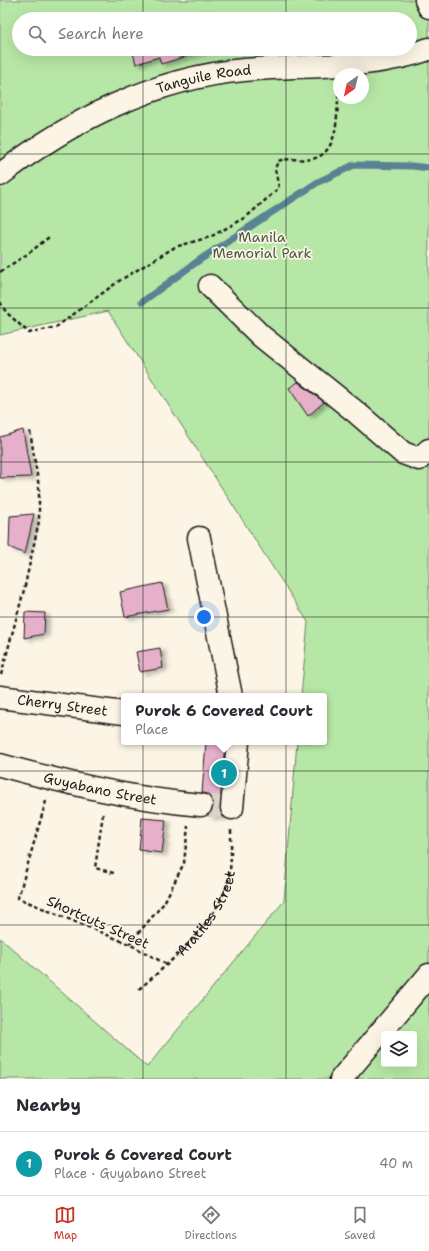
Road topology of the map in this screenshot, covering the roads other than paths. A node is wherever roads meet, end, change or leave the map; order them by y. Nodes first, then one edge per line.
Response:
1 (426, 0) edge
2 (429, 8) edge
3 (429, 49) edge
4 (417, 54) edge
5 (411, 56) edge
6 (0, 175) edge
7 (210, 286) dead end
8 (429, 450) edge
9 (199, 538) dead end
10 (230, 693) edge
11 (0, 697) edge
12 (121, 713) edge
13 (238, 745) edge
14 (0, 766) edge
15 (196, 804) tunnel mouth
16 (231, 817) road end
17 (429, 975) edge
18 (341, 1079) edge

1 - 2 street
3 - 4 street, Tanguile Road
5 - 6 street, Tanguile Road
7 - 8 street
9 - 10 street
11 - 12 street, Cherry Street
13 - 16 street
14 - 15 street, Guyabano Street
17 - 18 street

